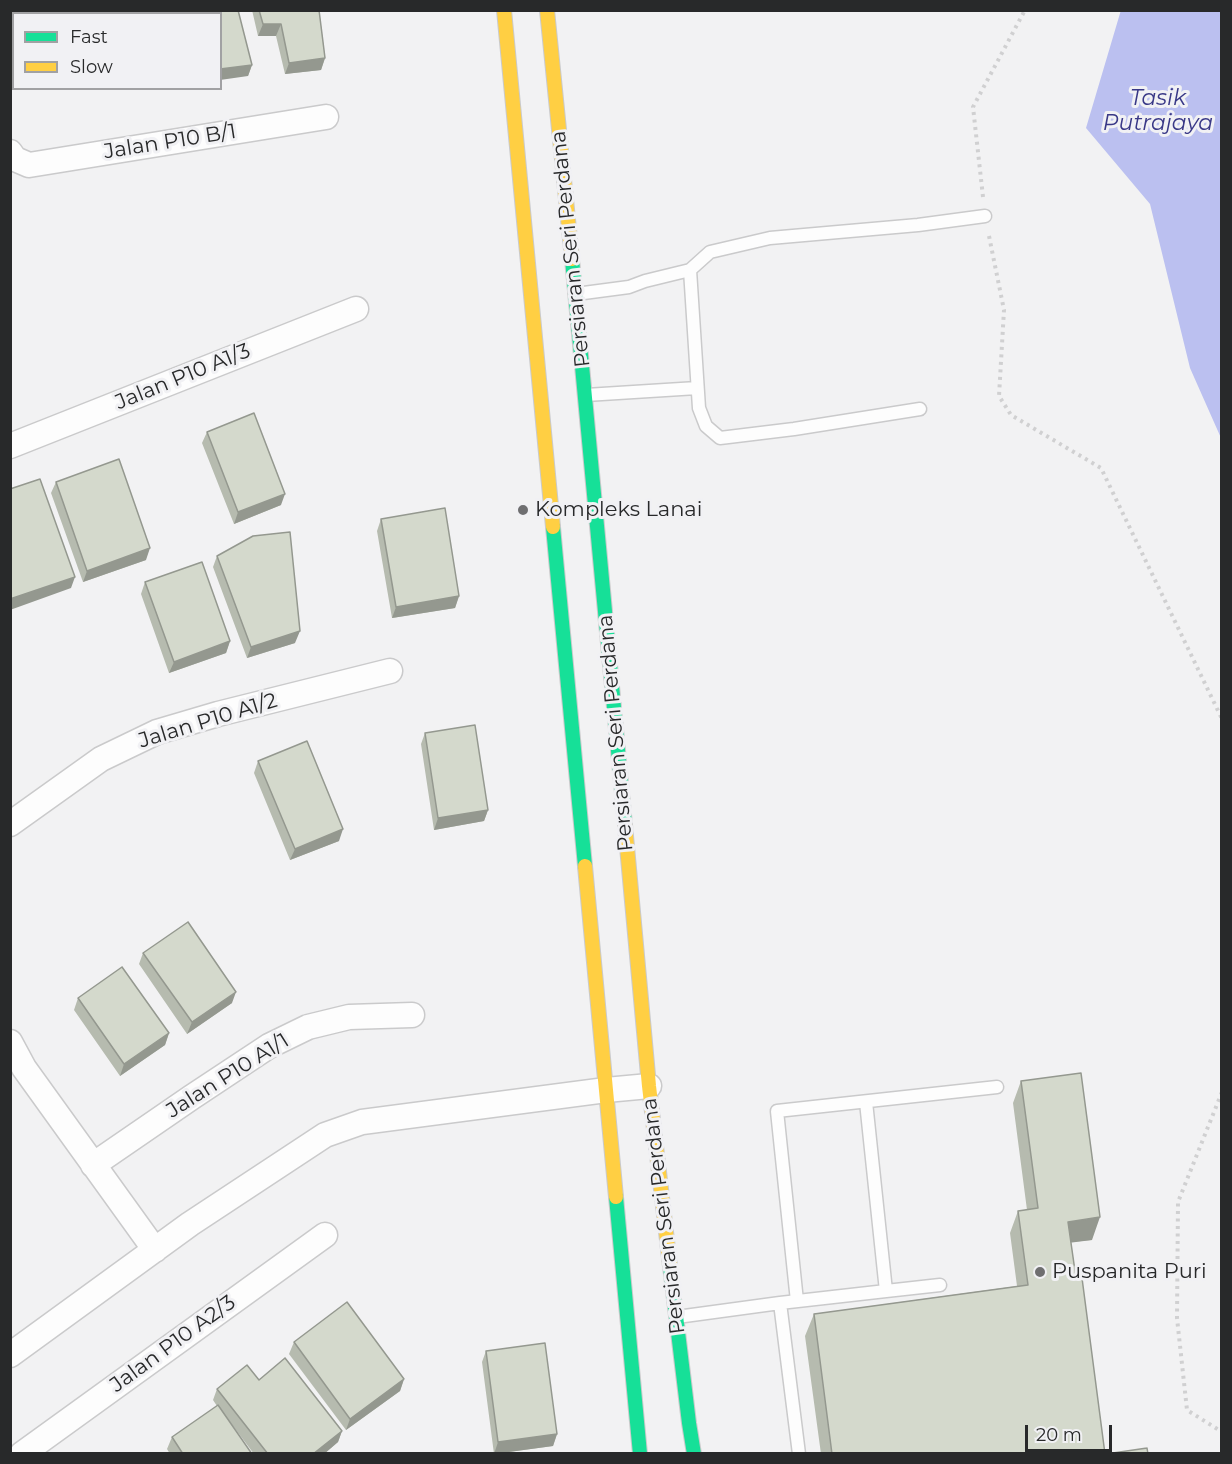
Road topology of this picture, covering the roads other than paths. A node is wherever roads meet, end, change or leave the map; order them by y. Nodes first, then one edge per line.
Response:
1 (504, 10) edge
2 (547, 10) edge
3 (326, 117) dead end
4 (13, 156) edge
5 (985, 216) road end
6 (690, 270) junction
7 (576, 294) junction
8 (356, 309) dead end
9 (698, 388) junction
10 (585, 395) junction
11 (920, 409) dead end
12 (10, 446) edge
13 (390, 671) dead end
14 (10, 824) edge
15 (412, 1015) dead end
16 (10, 1042) edge
17 (649, 1086) junction
18 (997, 1087) dead end
19 (606, 1090) junction
20 (866, 1102) junction
21 (93, 1165) junction
22 (325, 1236) dead end
23 (155, 1250) junction
24 (940, 1285) dead end
25 (886, 1291) junction
26 (797, 1301) junction
27 (780, 1303) junction
28 (676, 1318) junction
29 (10, 1355) edge
30 (22, 1454) edge
31 (640, 1454) edge
32 (694, 1454) edge
33 (799, 1454) edge

1 - 19 street, Persiaran Seri Perdana
2 - 7 street, Persiaran Seri Perdana
3 - 4 street, Jalan P10 B/1
5 - 6 lane
6 - 7 lane
6 - 9 lane
7 - 10 street, Persiaran Seri Perdana
8 - 12 street, Jalan P10 A1/3
9 - 10 lane
9 - 11 lane
10 - 17 street, Persiaran Seri Perdana
13 - 14 street, Jalan P10 A1/2
15 - 21 street, Jalan P10 A1/1
16 - 21 street
17 - 19 street
17 - 28 street, Persiaran Seri Perdana
18 - 20 lane
19 - 23 street
19 - 31 street, Persiaran Seri Perdana
20 - 25 lane
20 - 26 lane
21 - 23 street
22 - 30 street, Jalan P10 A2/3
23 - 29 street
24 - 25 lane
25 - 26 lane
26 - 27 lane
27 - 28 lane
27 - 33 lane
28 - 32 street, Persiaran Seri Perdana

